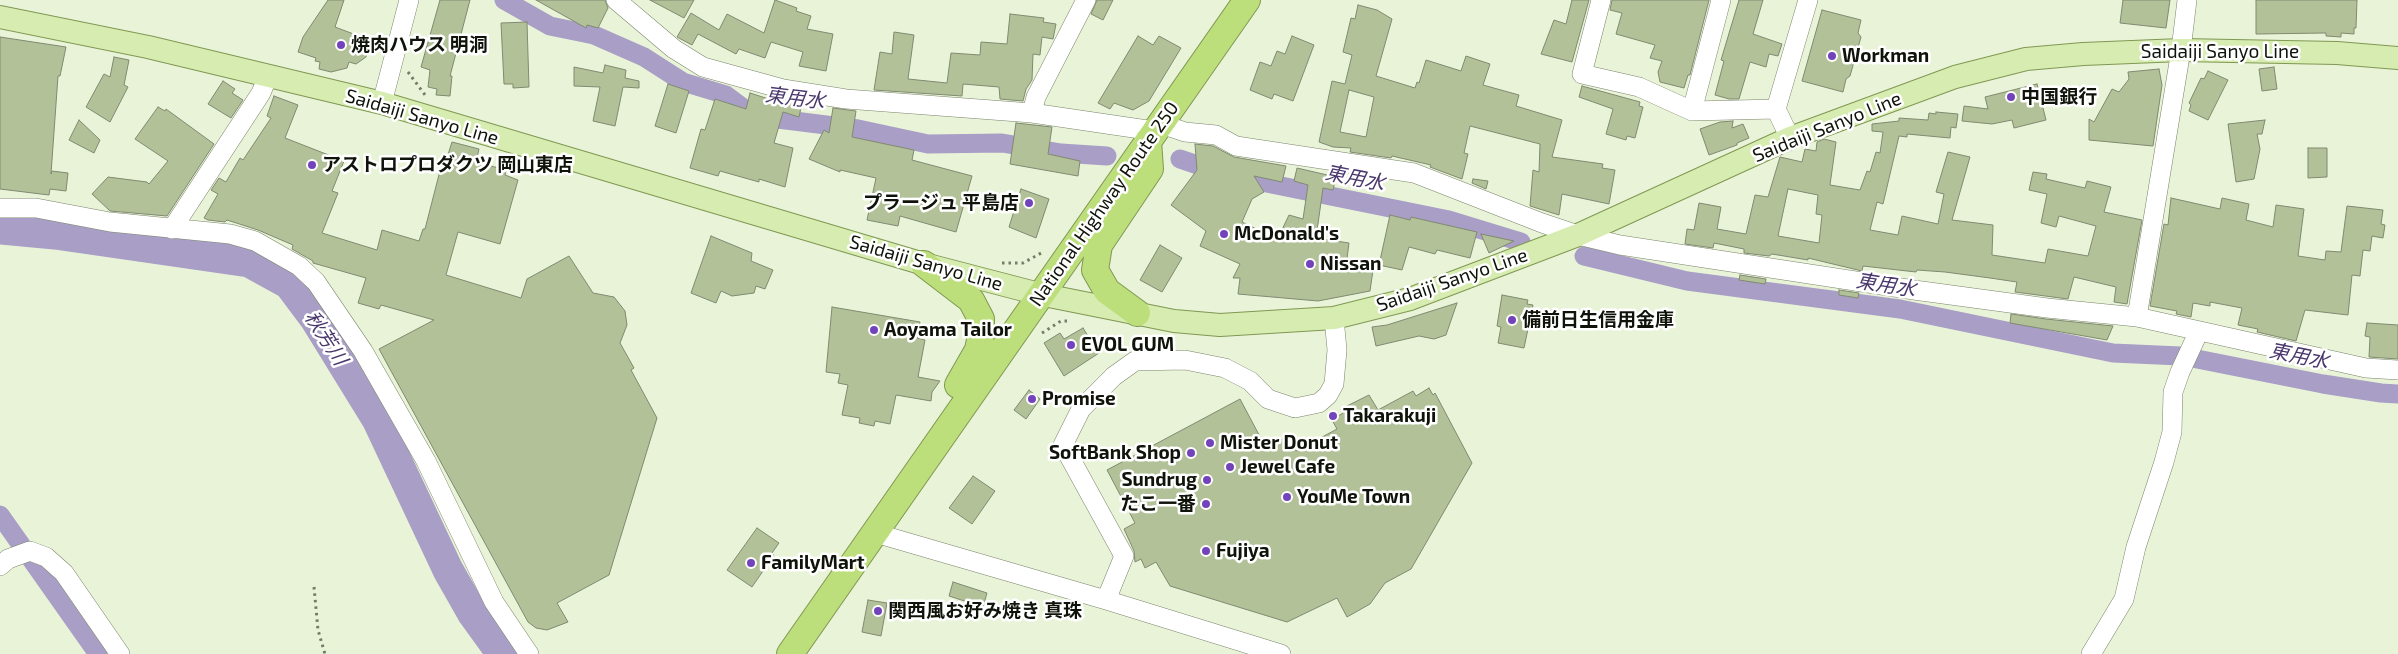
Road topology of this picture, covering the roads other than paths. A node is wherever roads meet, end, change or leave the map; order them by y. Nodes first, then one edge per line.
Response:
1 (409, 0) edge
2 (616, 0) edge
3 (1086, 0) edge
4 (1247, 0) edge
5 (1601, 0) edge
6 (1721, 0) edge
7 (1808, 0) edge
8 (2186, 0) edge
9 (0, 17) edge
10 (2181, 50) junction
11 (2397, 60) edge
12 (268, 76) junction
13 (382, 103) junction
14 (1776, 109) junction
15 (1692, 110) junction
16 (1032, 113) junction
17 (1154, 132) junction
18 (1790, 138) junction
19 (0, 208) edge
20 (172, 230) junction
21 (1578, 235) junction
22 (924, 264) junction
23 (1040, 294) junction
24 (1137, 313) junction
25 (2137, 317) junction
26 (1334, 318) junction
27 (2199, 331) junction
28 (2398, 370) edge
29 (908, 486) junction
30 (875, 533) junction
31 (0, 566) edge
32 (1106, 600) junction
33 (120, 654) edge
34 (529, 654) edge
35 (790, 654) edge
36 (1281, 654) edge
37 (2091, 654) edge

1 - 13 street
2 - 16 street
3 - 16 street
4 - 17 highway, National Highway Route 250
5 - 15 street
6 - 15 street
7 - 14 street
8 - 10 street
9 - 12 main road, Saidaiji Sanyo Line
10 - 11 main road, Saidaiji Sanyo Line
10 - 18 main road, Saidaiji Sanyo Line
10 - 25 street
12 - 13 main road, Saidaiji Sanyo Line
12 - 20 street
13 - 22 main road, Saidaiji Sanyo Line
14 - 15 street
14 - 18 street
16 - 17 street
17 - 21 street
17 - 23 highway, National Highway Route 250
17 - 24 highway
18 - 21 main road, Saidaiji Sanyo Line
19 - 20 street
20 - 34 street
21 - 25 street
21 - 26 main road, Saidaiji Sanyo Line
22 - 23 main road, Saidaiji Sanyo Line
22 - 29 highway
23 - 24 main road, Saidaiji Sanyo Line
23 - 29 highway, National Highway Route 250
24 - 26 main road, Saidaiji Sanyo Line
25 - 27 street
26 - 32 street
27 - 28 street
27 - 37 street
29 - 30 highway, National Highway Route 250
30 - 32 street
30 - 35 highway, National Highway Route 250
31 - 33 street
32 - 36 street

